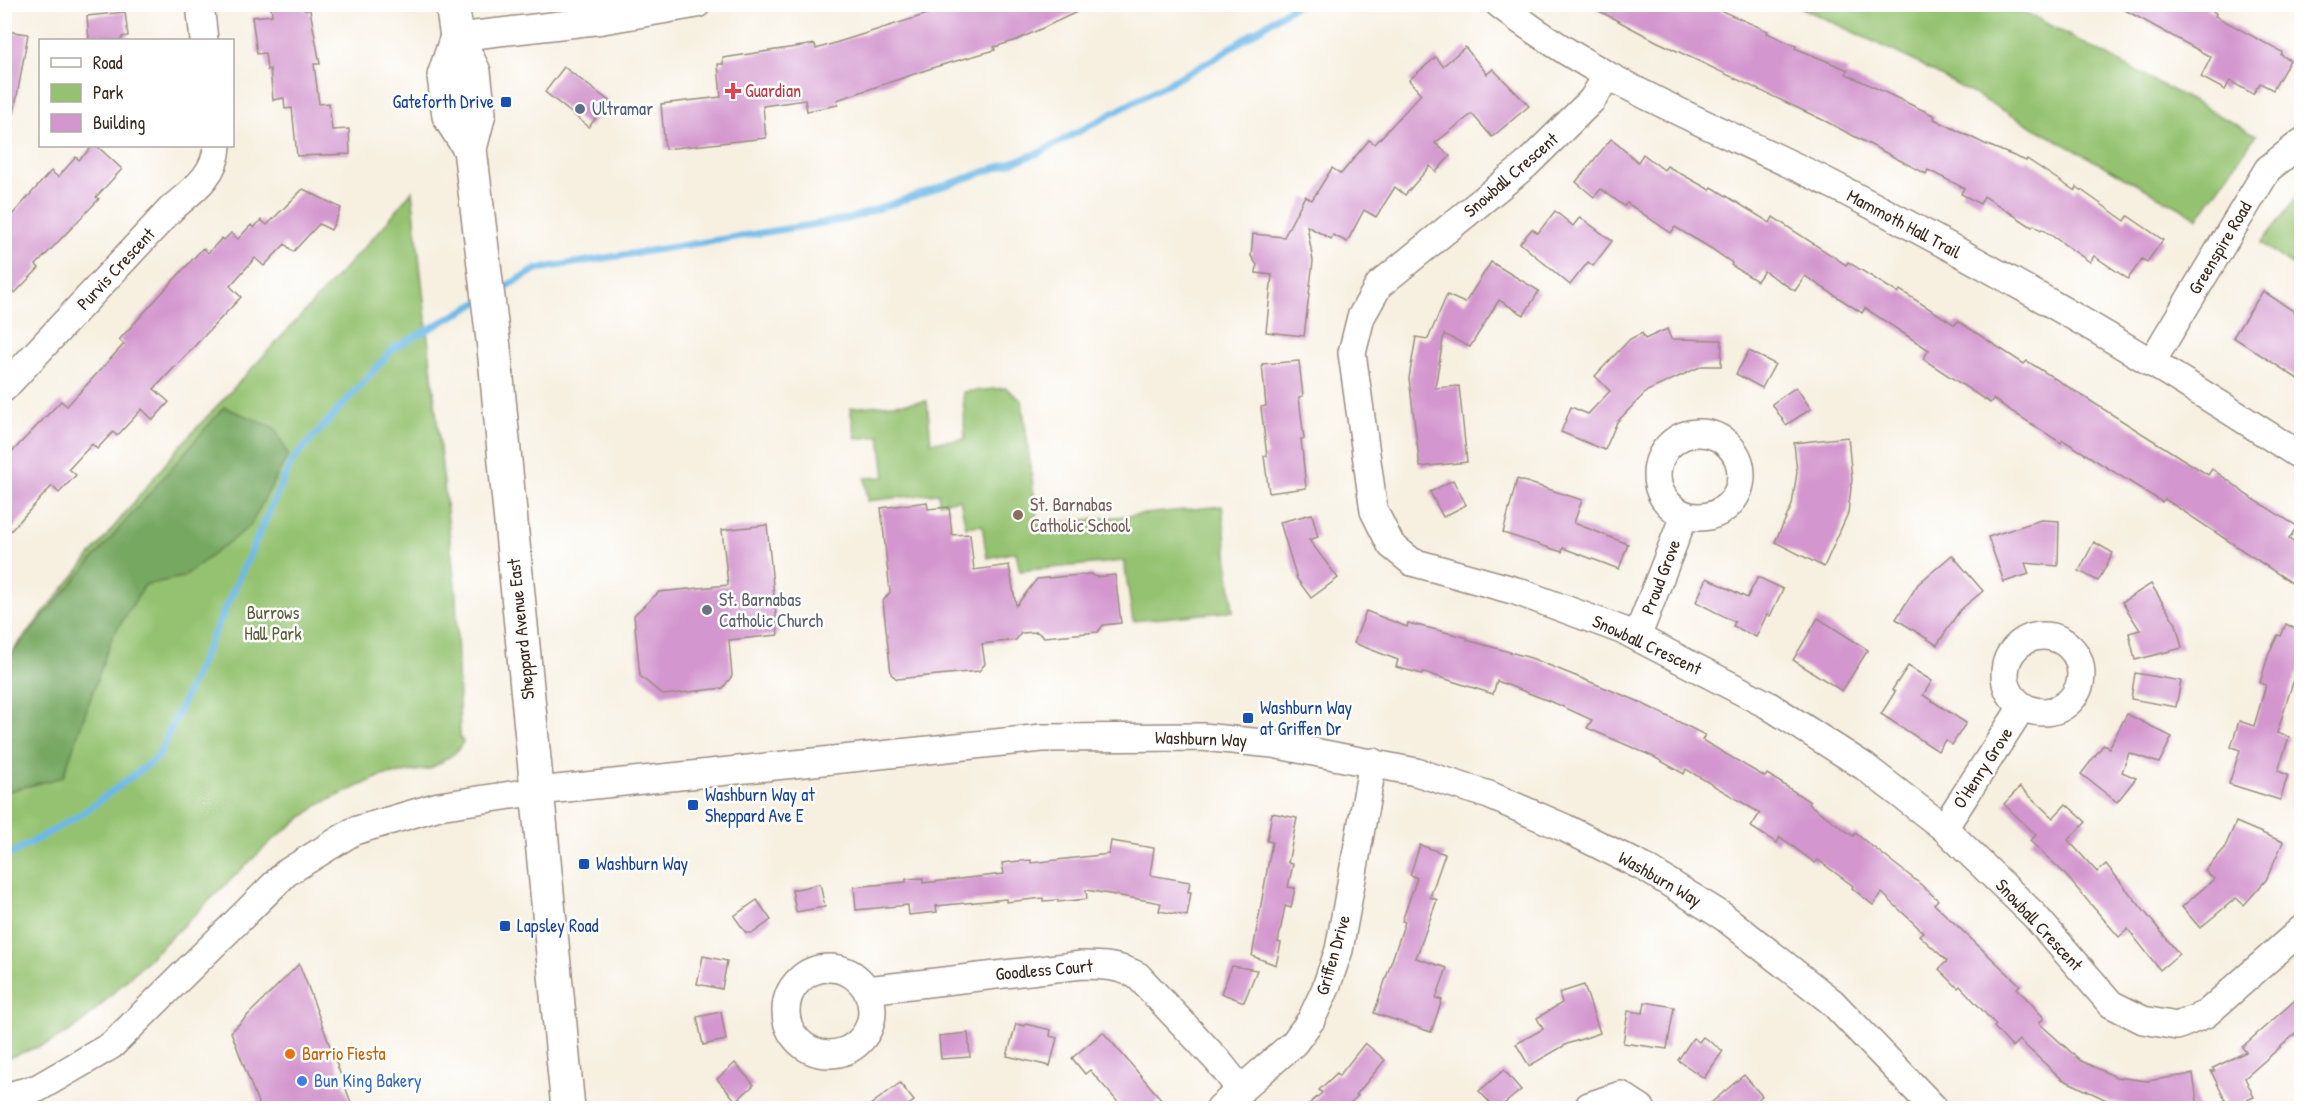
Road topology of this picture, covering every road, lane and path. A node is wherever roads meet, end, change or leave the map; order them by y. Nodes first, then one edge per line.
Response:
1 (200, 4) edge
2 (452, 4) edge
3 (697, 4) edge
4 (1499, 4) edge
5 (457, 37) junction
6 (204, 39) edge
7 (1607, 76) junction
8 (2301, 142) edge
9 (217, 147) edge
10 (2151, 363) junction
11 (4, 388) edge
12 (2301, 457) edge
13 (1684, 516) dead end
14 (1637, 637) junction
15 (2022, 707) dead end
16 (1373, 762) junction
17 (538, 791) junction
18 (1944, 828) junction
19 (2301, 929) edge
20 (867, 990) dead end
21 (1241, 1090) junction
22 (4, 1097) edge
23 (568, 1108) edge
24 (1221, 1108) edge
25 (1588, 1108) edge
26 (1641, 1108) edge
27 (1934, 1108) edge

1 - 6 street
2 - 5 main road, Sheppard Avenue East
3 - 5 street
4 - 7 street, Mammoth Hall Trail
5 - 17 main road, Sheppard Avenue East
7 - 10 street, Mammoth Hall Trail
7 - 14 street, Snowball Crescent
8 - 10 street, Greenspire Road
9 - 11 street, Purvis Crescent
10 - 12 street, Mammoth Hall Trail
13 - 14 street, Proud Grove
14 - 18 street, Snowball Crescent
15 - 18 street, O'Henry Grove
16 - 17 street, Washburn Way
16 - 21 street, Griffen Drive
16 - 27 street, Washburn Way
17 - 22 street
17 - 23 main road, Sheppard Avenue East
18 - 19 street, Snowball Crescent
20 - 21 street, Goodless Court
21 - 24 street, Griffen Drive
25 - 26 street

